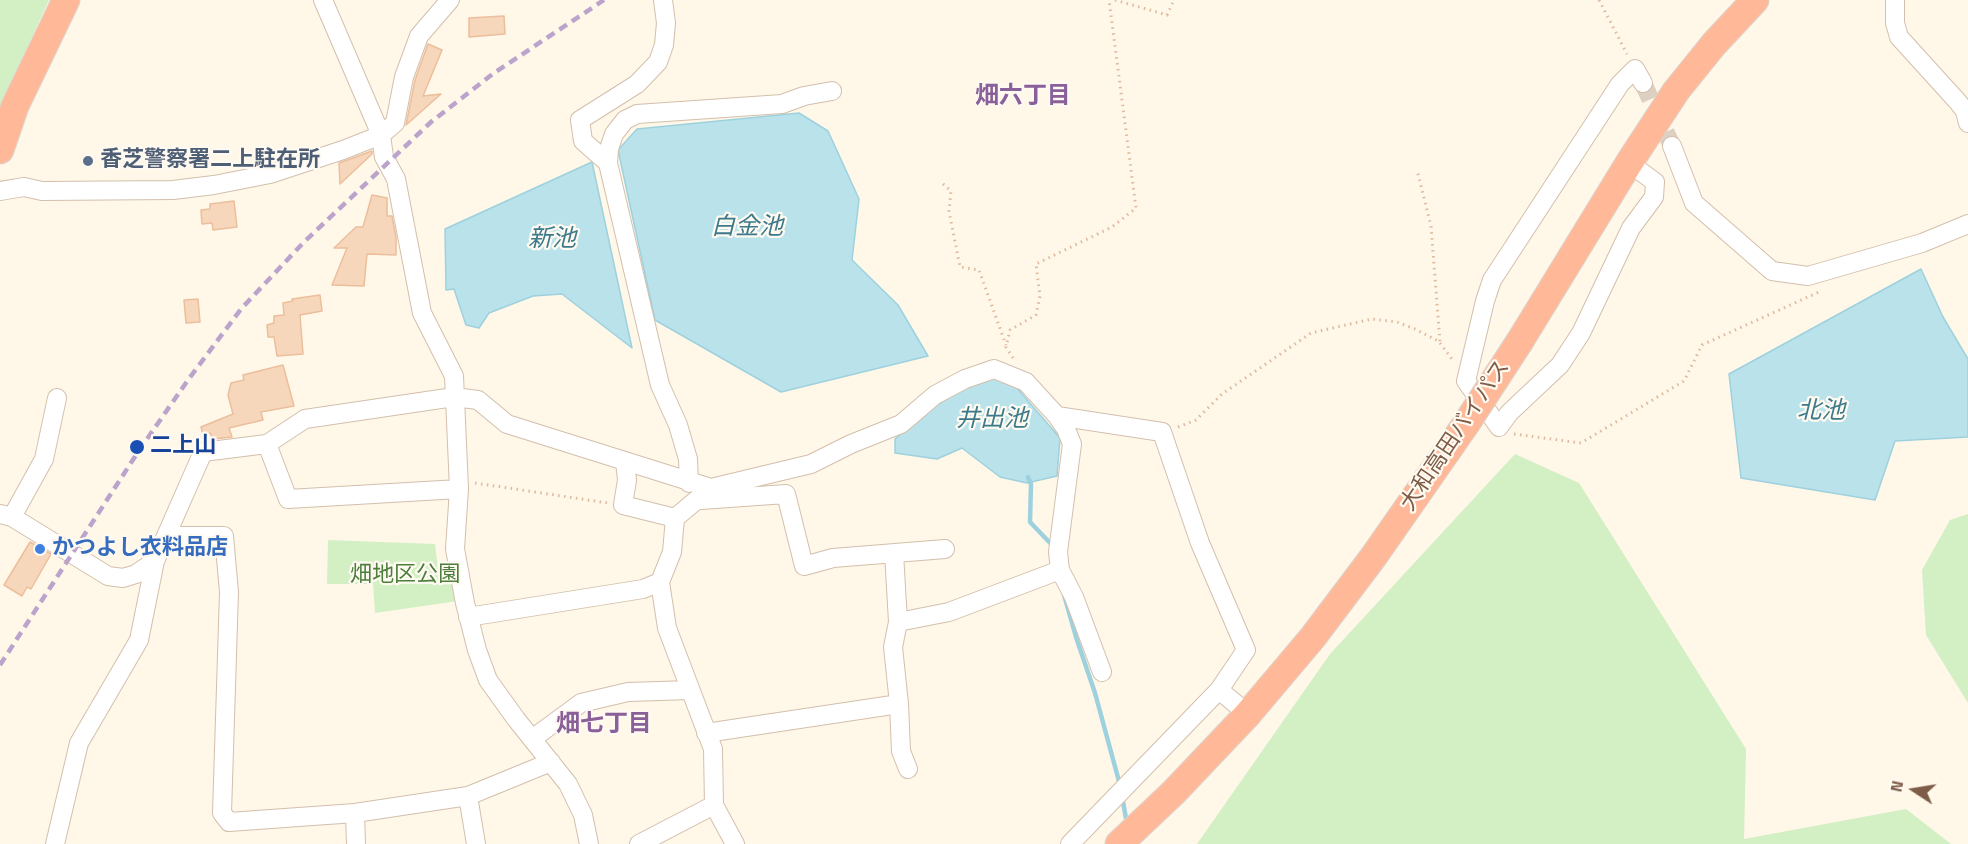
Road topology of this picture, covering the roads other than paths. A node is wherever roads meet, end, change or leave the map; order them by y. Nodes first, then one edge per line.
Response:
1 (66, 0) edge
2 (323, 0) edge
3 (450, 0) edge
4 (663, 0) edge
5 (1755, 0) edge
6 (1895, 0) edge
7 (1639, 76) road end
8 (832, 91) dead end
9 (1963, 98) edge
10 (1968, 123) edge
11 (381, 135) junction
12 (1672, 146) tunnel mouth
13 (0, 150) edge
14 (608, 163) junction
15 (1629, 163) junction
16 (0, 190) edge
17 (1968, 224) edge
18 (454, 397) junction
19 (57, 398) dead end
20 (1057, 416) junction
21 (267, 444) junction
22 (625, 462) junction
23 (689, 483) junction
24 (459, 485) junction
25 (704, 494) junction
26 (6, 515) edge
27 (675, 518) junction
28 (166, 536) junction
29 (945, 549) dead end
30 (894, 553) junction
31 (154, 561) junction
32 (1060, 570) junction
33 (660, 582) junction
34 (468, 617) junction
35 (898, 622) junction
36 (1102, 672) dead end
37 (690, 690) junction
38 (1219, 690) junction
39 (899, 704) junction
40 (1248, 714) junction
41 (706, 733) junction
42 (532, 739) junction
43 (551, 762) junction
44 (908, 769) dead end
45 (468, 796) junction
46 (714, 805) junction
47 (355, 813) junction
48 (583, 842) edge
49 (56, 844) edge
50 (356, 844) edge
51 (476, 844) edge
52 (639, 844) edge
53 (735, 844) edge
54 (1070, 844) edge
55 (1119, 844) edge

1 - 13 highway
2 - 11 street
3 - 11 street
4 - 14 street
5 - 15 highway, 大和高田バイパス
6 - 9 street
7 - 15 street
8 - 14 street
9 - 10 street
11 - 16 street
11 - 18 street
12 - 17 street
14 - 23 street
15 - 40 highway, 大和高田バイパス, bridge
18 - 21 street
18 - 22 street
18 - 24 street
19 - 26 street
20 - 25 street
20 - 32 street
20 - 38 street
21 - 24 street
21 - 28 street
22 - 23 street
22 - 27 street
23 - 25 street
24 - 34 street
25 - 27 street
25 - 30 street
26 - 31 street
27 - 33 street
28 - 31 street
28 - 47 street
29 - 30 street
30 - 35 street
31 - 49 street
32 - 35 street
32 - 36 street
33 - 34 street
33 - 37 street
34 - 42 street
35 - 39 street
37 - 41 street
37 - 42 street
38 - 40 street
38 - 54 street
39 - 41 street
39 - 44 street
40 - 55 highway, 大和高田バイパス
41 - 46 street
42 - 43 street
43 - 45 street
43 - 48 street
45 - 47 street
45 - 51 street
46 - 52 street
46 - 53 street
47 - 50 street

